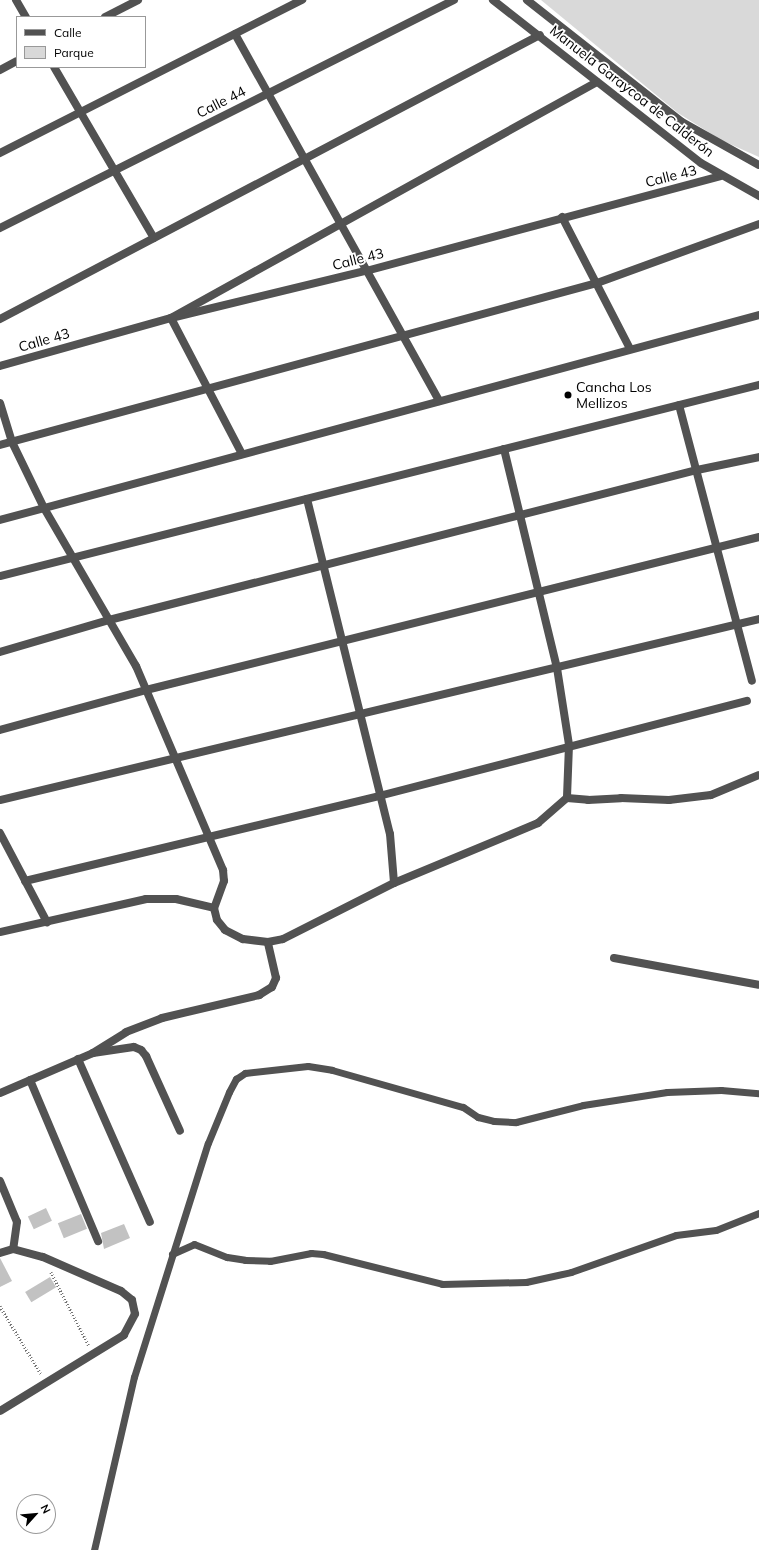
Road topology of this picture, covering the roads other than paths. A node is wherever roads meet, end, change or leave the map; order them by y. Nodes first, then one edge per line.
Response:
1 (16, 0) edge
2 (138, 0) edge
3 (302, 0) edge
4 (454, 0) edge
5 (493, 0) edge
6 (527, 0) edge
7 (25, 16) edge
8 (107, 16) edge
9 (235, 34) junction
10 (540, 35) junction
11 (16, 62) edge
12 (55, 68) edge
13 (0, 70) edge
14 (597, 82) junction
15 (268, 93) junction
16 (80, 112) junction
17 (0, 153) edge
18 (304, 159) junction
19 (759, 165) edge
20 (114, 170) junction
21 (721, 176) junction
22 (759, 196) edge
23 (562, 217) junction
24 (759, 224) edge
25 (341, 226) junction
26 (0, 228) edge
27 (154, 238) junction
28 (366, 270) junction
29 (598, 283) junction
30 (759, 314) edge
31 (171, 318) junction
32 (0, 319) edge
33 (402, 336) junction
34 (630, 349) junction
35 (0, 366) edge
36 (759, 385) edge
37 (207, 388) junction
38 (438, 401) junction
39 (0, 403) edge
40 (679, 405) junction
41 (12, 442) junction
42 (0, 445) edge
43 (504, 449) junction
44 (242, 454) junction
45 (759, 457) edge
46 (697, 470) junction
47 (306, 499) junction
48 (44, 508) junction
49 (520, 515) junction
50 (0, 520) edge
51 (759, 537) edge
52 (717, 546) junction
53 (73, 558) junction
54 (323, 566) junction
55 (0, 576) edge
56 (538, 591) junction
57 (759, 619) edge
58 (109, 620) junction
59 (738, 624) junction
60 (341, 641) junction
61 (0, 652) edge
62 (557, 668) junction
63 (752, 681) dead end
64 (146, 690) junction
65 (747, 701) dead end
66 (359, 716) junction
67 (0, 730) edge
68 (569, 745) junction
69 (176, 760) junction
70 (759, 775) edge
71 (379, 796) junction
72 (567, 798) junction
73 (0, 800) edge
74 (0, 833) edge
75 (209, 836) junction
76 (25, 881) junction
77 (394, 883) junction
78 (214, 908) junction
79 (47, 922) junction
80 (0, 932) edge
81 (268, 942) junction
82 (614, 958) dead end
83 (759, 985) edge
84 (92, 1053) junction
85 (78, 1059) junction
86 (30, 1080) junction
87 (0, 1093) edge
88 (759, 1093) edge
89 (180, 1131) dead end
90 (0, 1181) edge
91 (759, 1213) edge
92 (150, 1222) dead end
93 (98, 1241) dead end
94 (13, 1249) junction
95 (0, 1253) edge
96 (172, 1254) junction
97 (0, 1411) edge
98 (94, 1550) edge

1 - 7 street
2 - 8 street
3 - 9 street
4 - 15 street, Calle 44
5 - 10 street, Manuela Garaycoa de Calderón
6 - 19 street, Manuela Garaycoa de Calderón
9 - 15 street
9 - 16 street
10 - 14 street, Manuela Garaycoa de Calderón
10 - 18 street
11 - 13 street
12 - 16 street
14 - 21 street, Manuela Garaycoa de Calderón
14 - 25 street
15 - 18 street
15 - 20 street, Calle 44
16 - 17 street
16 - 20 street
18 - 25 street
18 - 27 street
20 - 26 street, Calle 44
20 - 27 street
21 - 22 street, Manuela Garaycoa de Calderón
21 - 23 street, Calle 43
23 - 28 street, Calle 43
23 - 29 street
24 - 29 street
25 - 28 street
25 - 31 street
27 - 32 street
28 - 31 street, Calle 43
28 - 33 street
29 - 33 street
29 - 34 street
30 - 34 street
31 - 35 street, Calle 43
31 - 37 street
33 - 37 street
33 - 38 street
34 - 38 street
36 - 40 street
37 - 41 street
37 - 44 street
38 - 44 street
39 - 41 street
40 - 43 street
40 - 46 street
41 - 42 street
41 - 48 street
43 - 47 street
43 - 49 street
44 - 48 street
45 - 46 street
46 - 49 street
46 - 52 street
47 - 53 street
47 - 54 street
48 - 50 street
48 - 53 street
49 - 54 street
49 - 56 street
51 - 52 street
52 - 56 street
52 - 59 street
53 - 55 street
53 - 58 street
54 - 58 street
54 - 60 street
56 - 60 street
56 - 62 street
57 - 59 street
58 - 61 street
58 - 64 street
59 - 62 street
59 - 63 street
60 - 64 street
60 - 66 street
62 - 66 street
62 - 68 street
64 - 67 street
64 - 69 street
65 - 68 street
66 - 69 street
66 - 71 street
68 - 71 street
68 - 72 street
69 - 73 street
69 - 75 street
70 - 72 street
71 - 75 street
71 - 77 street
72 - 77 street
74 - 76 street
75 - 76 street
75 - 78 street
76 - 79 street
77 - 81 street
78 - 79 street
78 - 81 street
79 - 80 street
81 - 84 street
82 - 83 street
84 - 85 street
84 - 89 street
85 - 86 street
85 - 92 street
86 - 87 street
86 - 93 street
88 - 96 lane
90 - 94 street
91 - 96 lane
94 - 95 street
94 - 97 street
96 - 98 lane

